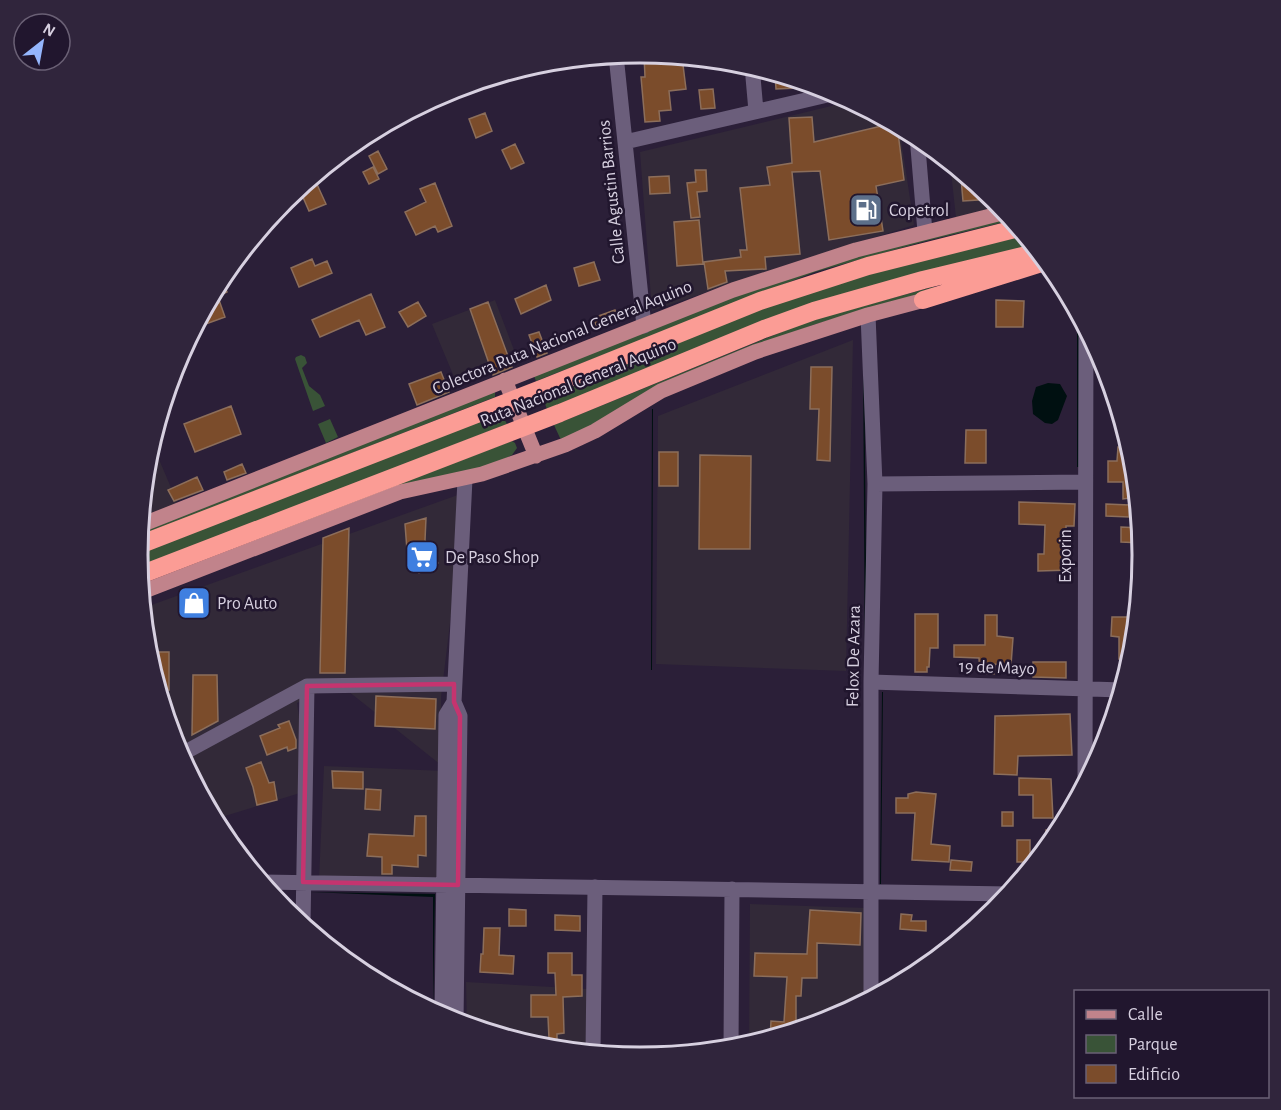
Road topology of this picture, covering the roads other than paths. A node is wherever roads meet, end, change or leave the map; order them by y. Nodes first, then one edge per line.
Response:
1 (617, 64) edge
2 (753, 76) edge
3 (820, 97) edge
4 (756, 111) junction
5 (625, 142) junction
6 (918, 149) edge
7 (995, 215) edge
8 (1009, 230) edge
9 (925, 232) junction
10 (1030, 254) edge
11 (1037, 264) edge
12 (1043, 271) edge
13 (923, 300) junction
14 (868, 315) junction
15 (644, 326) junction
16 (1086, 346) edge
17 (505, 380) junction
18 (536, 456) junction
19 (465, 479) junction
20 (1084, 482) junction
21 (875, 483) junction
22 (150, 521) edge
23 (149, 541) edge
24 (149, 571) edge
25 (150, 589) edge
26 (871, 682) junction
27 (454, 684) junction
28 (307, 686) junction
29 (1085, 689) junction
30 (1113, 690) edge
31 (189, 750) edge
32 (1085, 766) edge
33 (274, 882) edge
34 (303, 882) junction
35 (451, 885) junction
36 (595, 887) junction
37 (732, 889) junction
38 (873, 892) junction
39 (996, 894) edge
40 (303, 913) edge
41 (871, 989) edge
42 (443, 1006) edge
43 (456, 1011) edge
44 (731, 1039) edge
45 (593, 1045) edge

1 - 5 street, Calle Agustin Barrios
2 - 4 street
3 - 4 street
4 - 5 street
5 - 15 street, Calle Agustin Barrios
6 - 9 street
7 - 9 main road, Colectora Ruta Nacional General Aquino
8 - 23 highway, Ruta Nacional General Aquino
9 - 15 main road, Colectora Ruta Nacional General Aquino
10 - 24 highway, Ruta Nacional General Aquino
11 - 13 highway
12 - 13 main road
13 - 14 main road
14 - 18 main road
14 - 21 street, Felox De Azara
15 - 17 main road, Colectora Ruta Nacional General Aquino
16 - 20 street, Exporin
17 - 18 main road
17 - 22 main road, Colectora Ruta Nacional General Aquino
18 - 19 main road
19 - 25 main road
19 - 27 street
20 - 21 street
20 - 29 street, Exporin
21 - 26 street, Felox De Azara
26 - 29 street, 19 de Mayo
26 - 38 street, Felox De Azara
27 - 28 street
27 - 35 street
28 - 31 street
28 - 34 street
29 - 30 street, 19 de Mayo
29 - 32 street, Exporin
33 - 34 street
34 - 35 street
34 - 40 street
35 - 36 street
35 - 42 street
35 - 43 street
36 - 37 street
36 - 45 street
37 - 38 street
37 - 44 street
38 - 39 street
38 - 41 street, Felox De Azara

